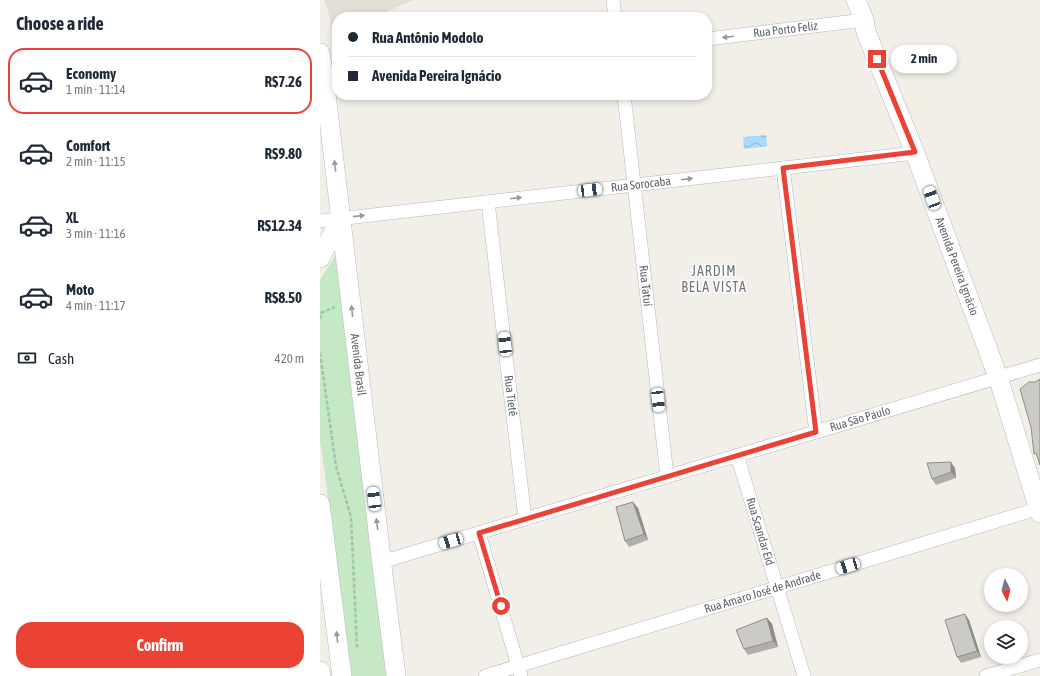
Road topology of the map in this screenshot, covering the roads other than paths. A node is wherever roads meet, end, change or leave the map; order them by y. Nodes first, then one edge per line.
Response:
1 (613, 0) edge
2 (856, 0) edge
3 (614, 12) edge
4 (864, 20) junction
5 (712, 38) edge
6 (320, 52) edge
7 (330, 76) edge
8 (625, 100) edge
9 (915, 152) junction
10 (783, 168) junction
11 (634, 185) junction
12 (488, 202) junction
13 (341, 218) junction
14 (320, 221) edge
15 (320, 258) edge
16 (1040, 365) edge
17 (998, 377) junction
18 (816, 432) junction
19 (737, 455) junction
20 (667, 476) junction
21 (320, 504) edge
22 (1040, 510) edge
23 (525, 519) junction
24 (479, 533) junction
25 (381, 562) junction
26 (777, 588) junction
27 (1040, 660) edge
28 (320, 671) edge
29 (520, 671) edge
30 (321, 676) edge
31 (342, 676) edge
32 (396, 676) edge
33 (485, 676) edge
34 (804, 676) edge
35 (986, 676) edge

1 - 3 street
2 - 4 street, Avenida Pereira Ignácio
4 -> 5 street, Rua Porto Feliz
4 - 9 street, Avenida Pereira Ignácio
6 - 7 street, Avenida Brasil
13 -> 7 street, Avenida Brasil
8 - 11 street, Rua Tatuí
9 - 10 street, Rua Sorocaba
9 - 17 street, Avenida Pereira Ignácio
11 -> 10 street, Rua Sorocaba
10 - 18 street
12 -> 11 street, Rua Sorocaba
11 - 20 street, Rua Tatuí
13 -> 12 street, Rua Sorocaba
12 - 23 street, Rua Tietê
13 - 14 street, Rua Sorocaba
13 - 15 street
25 -> 13 street, Avenida Brasil
16 - 17 street, Rua São Paulo
17 - 18 street, Rua São Paulo
17 - 22 street, Avenida Pereira Ignácio
18 - 19 street, Rua São Paulo
19 - 20 street, Rua São Paulo
19 - 26 street, Rua Scandar Eid
20 - 23 street, Rua São Paulo
31 -> 21 street
22 - 26 street, Rua Amaro José de Andrade
23 - 24 street, Rua São Paulo
24 - 25 street, Rua São Paulo
24 - 29 street
25 - 32 street, Avenida Brasil
26 - 29 street, Rua Amaro José de Andrade
26 - 34 street, Rua Scandar Eid
27 - 35 street
28 - 30 street
29 - 33 street, Rua Amaro José de Andrade

